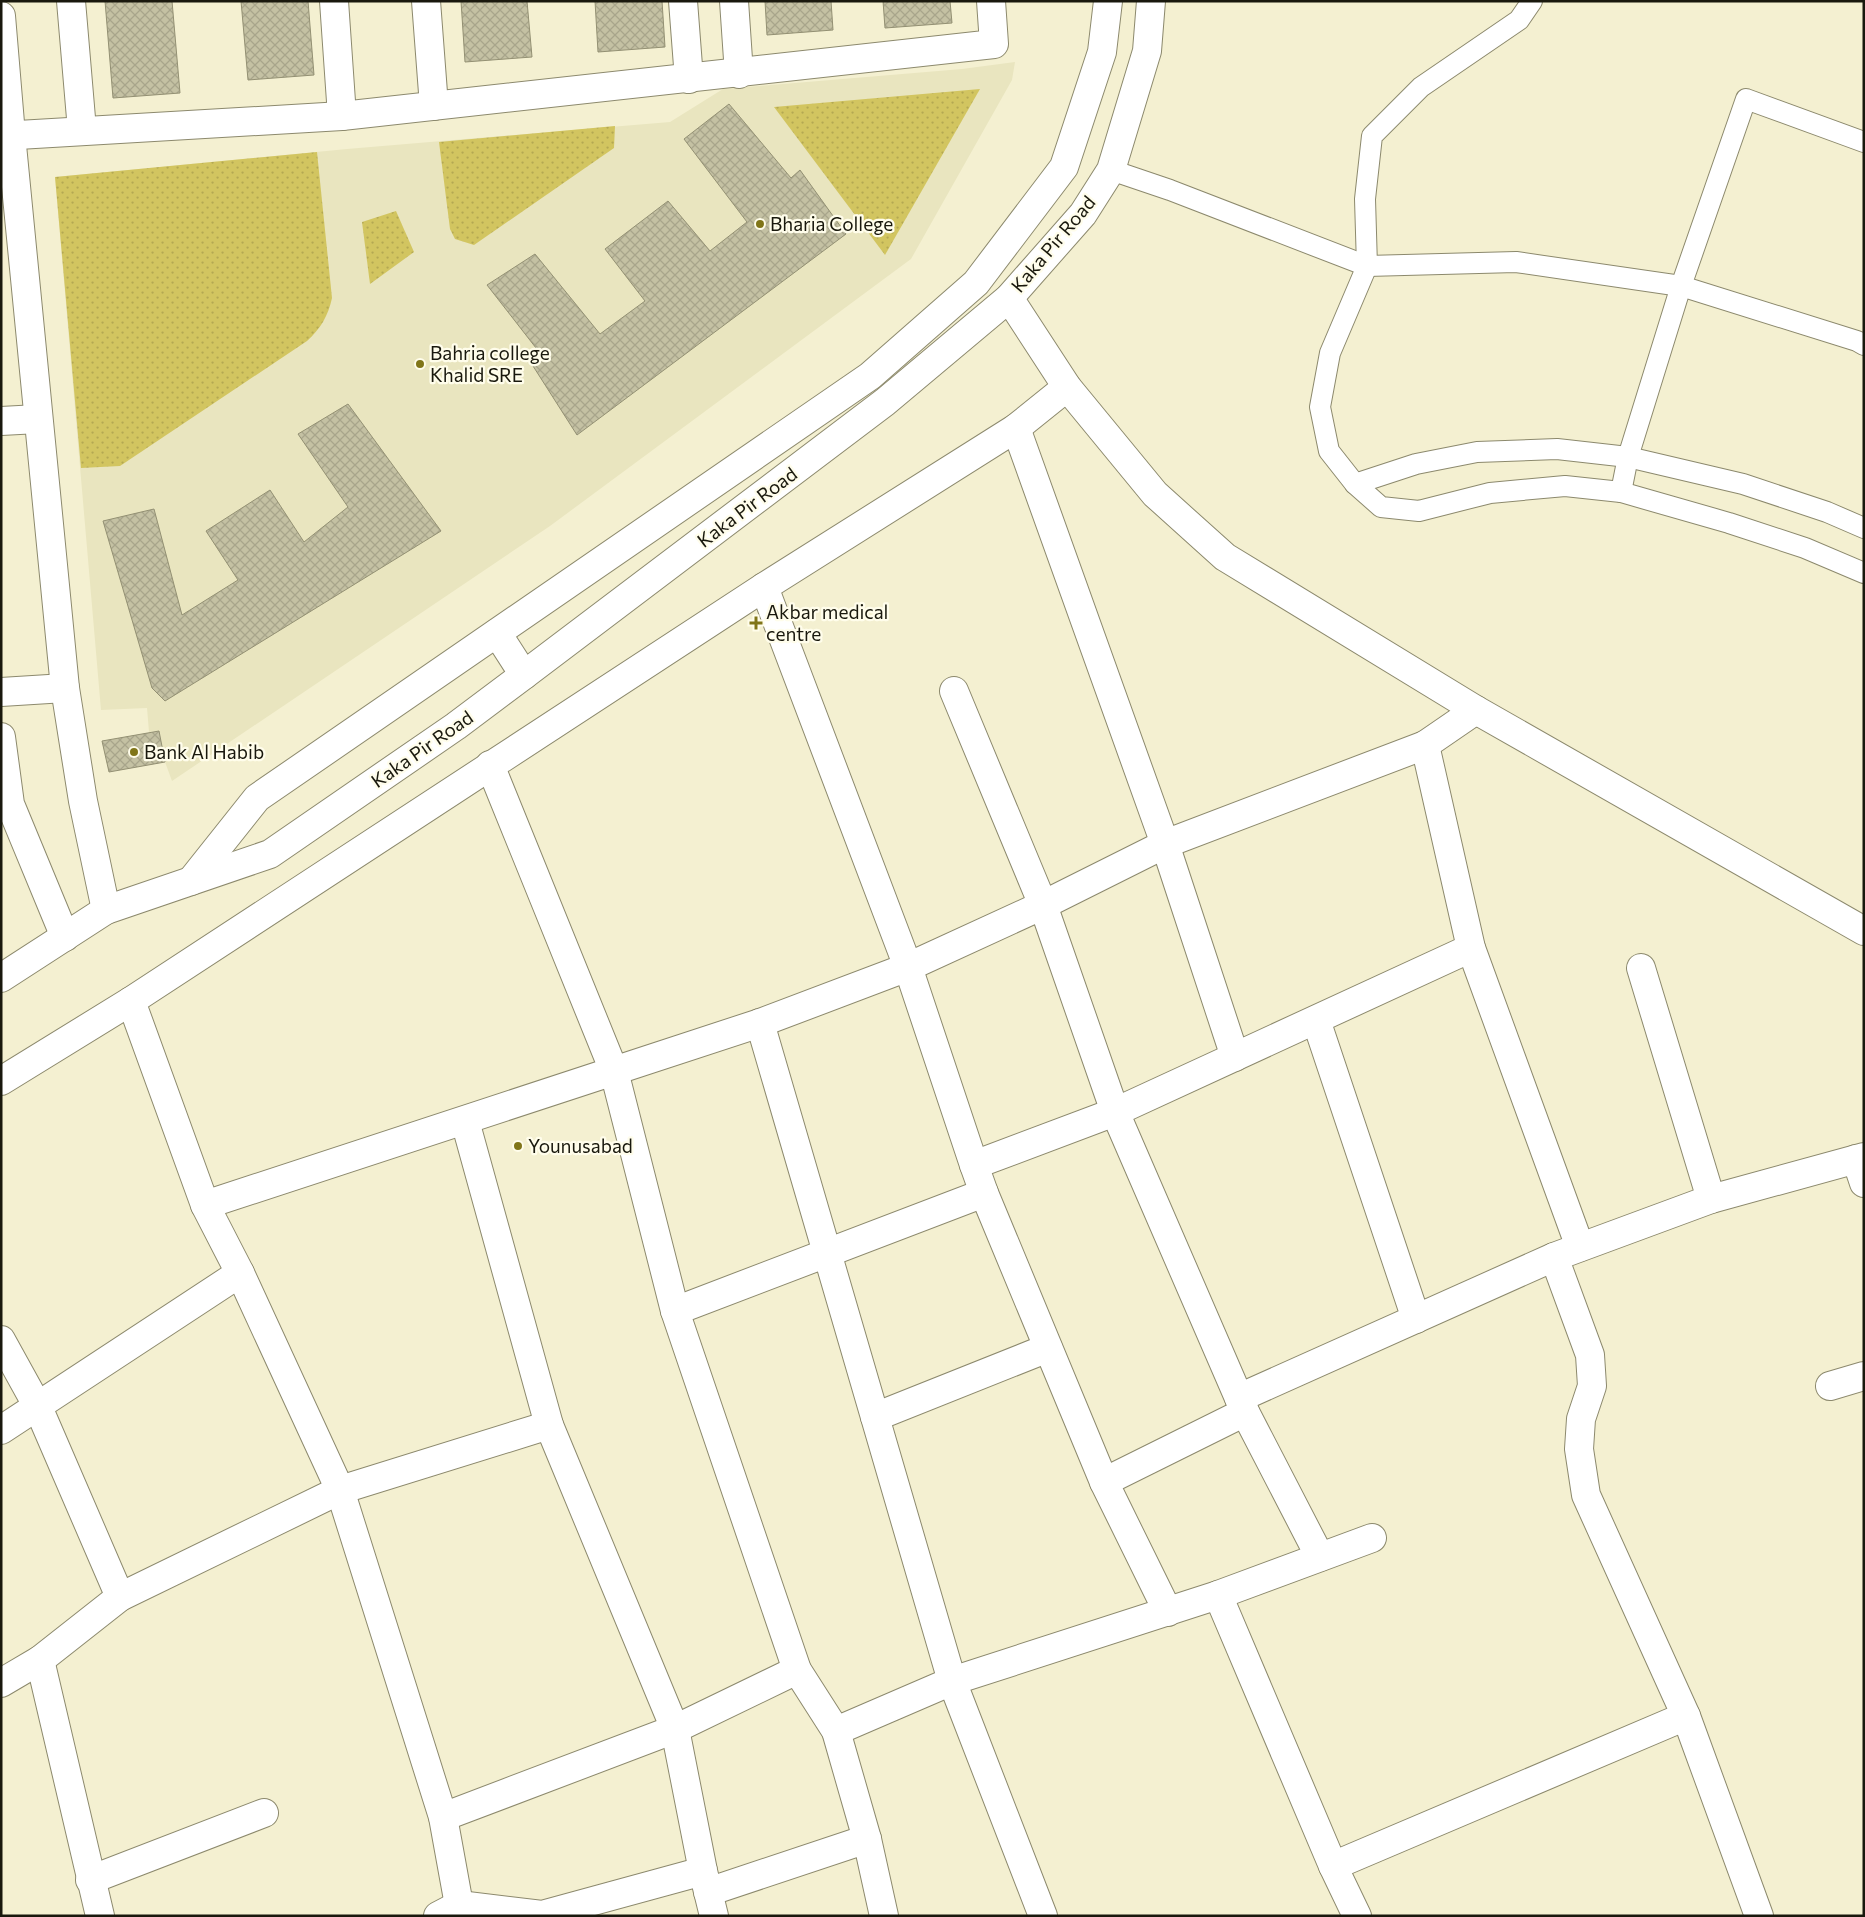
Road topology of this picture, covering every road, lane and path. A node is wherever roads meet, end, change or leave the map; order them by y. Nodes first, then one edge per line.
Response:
1 (71, 1) edge
2 (334, 1) edge
3 (426, 1) edge
4 (683, 1) edge
5 (734, 1) edge
6 (991, 1) edge
7 (1108, 1) edge
8 (1151, 1) edge
9 (1532, 1) edge
10 (1, 16) edge
11 (739, 74) junction
12 (689, 78) junction
13 (434, 106) junction
14 (342, 116) junction
15 (82, 130) junction
16 (6, 135) edge
17 (1864, 142) edge
18 (1111, 170) junction
19 (1367, 266) junction
20 (1681, 286) junction
21 (1009, 298) junction
22 (1864, 345) edge
23 (1067, 388) junction
24 (38, 419) junction
25 (1, 421) edge
26 (1016, 428) junction
27 (1628, 457) junction
28 (1355, 484) junction
29 (1621, 492) junction
30 (1864, 528) edge
31 (1864, 573) edge
32 (764, 587) junction
33 (496, 633) junction
34 (524, 675) junction
35 (65, 688) junction
36 (954, 691) dead end
37 (1, 692) edge
38 (1476, 710) junction
39 (1, 737) edge
40 (1425, 745) junction
41 (490, 765) junction
42 (1165, 844) junction
43 (191, 881) junction
44 (1043, 906) junction
45 (106, 910) junction
46 (1864, 931) edge
47 (65, 937) junction
48 (1471, 948) junction
49 (908, 967) junction
50 (1641, 968) dead end
51 (1, 978) edge
52 (131, 1001) junction
53 (1316, 1020) junction
54 (760, 1023) junction
55 (1235, 1057) junction
56 (614, 1071) junction
57 (1, 1081) edge
58 (1115, 1112) junction
59 (465, 1121) junction
60 (974, 1165) junction
61 (1861, 1166) edge
62 (984, 1193) junction
63 (1711, 1199) junction
64 (205, 1205) junction
65 (1580, 1247) junction
66 (827, 1253) junction
67 (1554, 1256) junction
68 (240, 1273) junction
69 (675, 1311) junction
70 (1416, 1319) junction
71 (1, 1340) edge
72 (1048, 1348) junction
73 (1864, 1376) edge
74 (1830, 1386) dead end
75 (1242, 1405) junction
76 (38, 1407) junction
77 (875, 1417) junction
78 (549, 1425) junction
79 (1, 1430) edge
80 (1104, 1482) junction
81 (340, 1490) junction
82 (1372, 1538) dead end
83 (1320, 1557) junction
84 (1218, 1595) junction
85 (120, 1597) junction
86 (1168, 1612) junction
87 (40, 1660) junction
88 (796, 1670) junction
89 (952, 1681) junction
90 (1, 1683) edge
91 (1686, 1716) junction
92 (675, 1729) junction
93 (836, 1731) junction
94 (264, 1813) dead end
95 (443, 1817) junction
96 (867, 1839) junction
97 (1333, 1866) junction
98 (90, 1880) junction
99 (708, 1893) edge
100 (448, 1910) edge
101 (100, 1916) edge
102 (542, 1916) edge
103 (884, 1916) edge
104 (1043, 1916) edge
105 (1357, 1916) edge
106 (1759, 1916) edge

1 - 15 street
2 - 14 street
3 - 13 street
4 - 12 street
5 - 11 street
6 - 11 street
7 - 33 street, Kaka Pir Road
8 - 18 street, Kaka Pir Road
9 - 19 lane
10 - 16 street
11 - 12 street
12 - 13 street
13 - 14 street
14 - 15 street
15 - 16 street
16 - 24 street
17 - 20 lane
18 - 19 lane
18 - 21 street, Kaka Pir Road
19 - 20 lane
19 - 28 lane
20 - 22 lane
20 - 27 lane
21 - 23 street
21 - 34 street, Kaka Pir Road
23 - 26 street
23 - 38 street
24 - 25 street
24 - 35 street
26 - 32 street
26 - 42 street
27 - 28 lane
27 - 29 lane
27 - 30 lane
28 - 29 lane
29 - 31 lane
32 - 41 street
32 - 49 street
33 - 34 street
33 - 43 street, Kaka Pir Road
34 - 43 street, Kaka Pir Road
35 - 37 street
35 - 45 street
36 - 44 street
38 - 40 street
38 - 46 street
39 - 47 street
40 - 42 street
40 - 48 street
41 - 52 street
41 - 56 street
42 - 44 street
42 - 55 street
43 - 45 street, Kaka Pir Road
44 - 49 street
44 - 58 street
45 - 47 street, Kaka Pir Road
47 - 51 street, Kaka Pir Road
48 - 53 street
48 - 65 street
49 - 54 street
49 - 60 street
50 - 63 street
52 - 57 street
52 - 64 street
53 - 55 street
53 - 70 street
54 - 56 street
54 - 66 street
55 - 58 street
56 - 59 street
56 - 69 street
58 - 60 street
58 - 75 street
59 - 64 street
59 - 78 street
60 - 62 street
61 - 63 street
62 - 66 street
62 - 72 street
63 - 65 street
64 - 68 street
65 - 67 street
66 - 69 street
66 - 77 street
67 - 70 street
67 - 91 street
68 - 76 street
68 - 81 street
69 - 88 street
70 - 75 street
71 - 76 street
72 - 77 street
72 - 80 street
73 - 74 street
75 - 80 street
75 - 83 street
76 - 79 street
76 - 85 street
77 - 89 street
78 - 81 street
78 - 92 street
80 - 86 street
81 - 85 street
81 - 95 street
82 - 83 street
83 - 84 street
84 - 86 street
84 - 97 street
85 - 87 street
86 - 89 street
87 - 90 street
87 - 98 street
88 - 92 street
88 - 93 street
89 - 93 street
89 - 104 street
91 - 97 street
91 - 106 street
92 - 95 street
92 - 99 street
93 - 96 street
94 - 98 street
95 - 100 street
96 - 99 street
96 - 103 street
97 - 105 street
98 - 101 street
99 - 102 street
100 - 102 street

